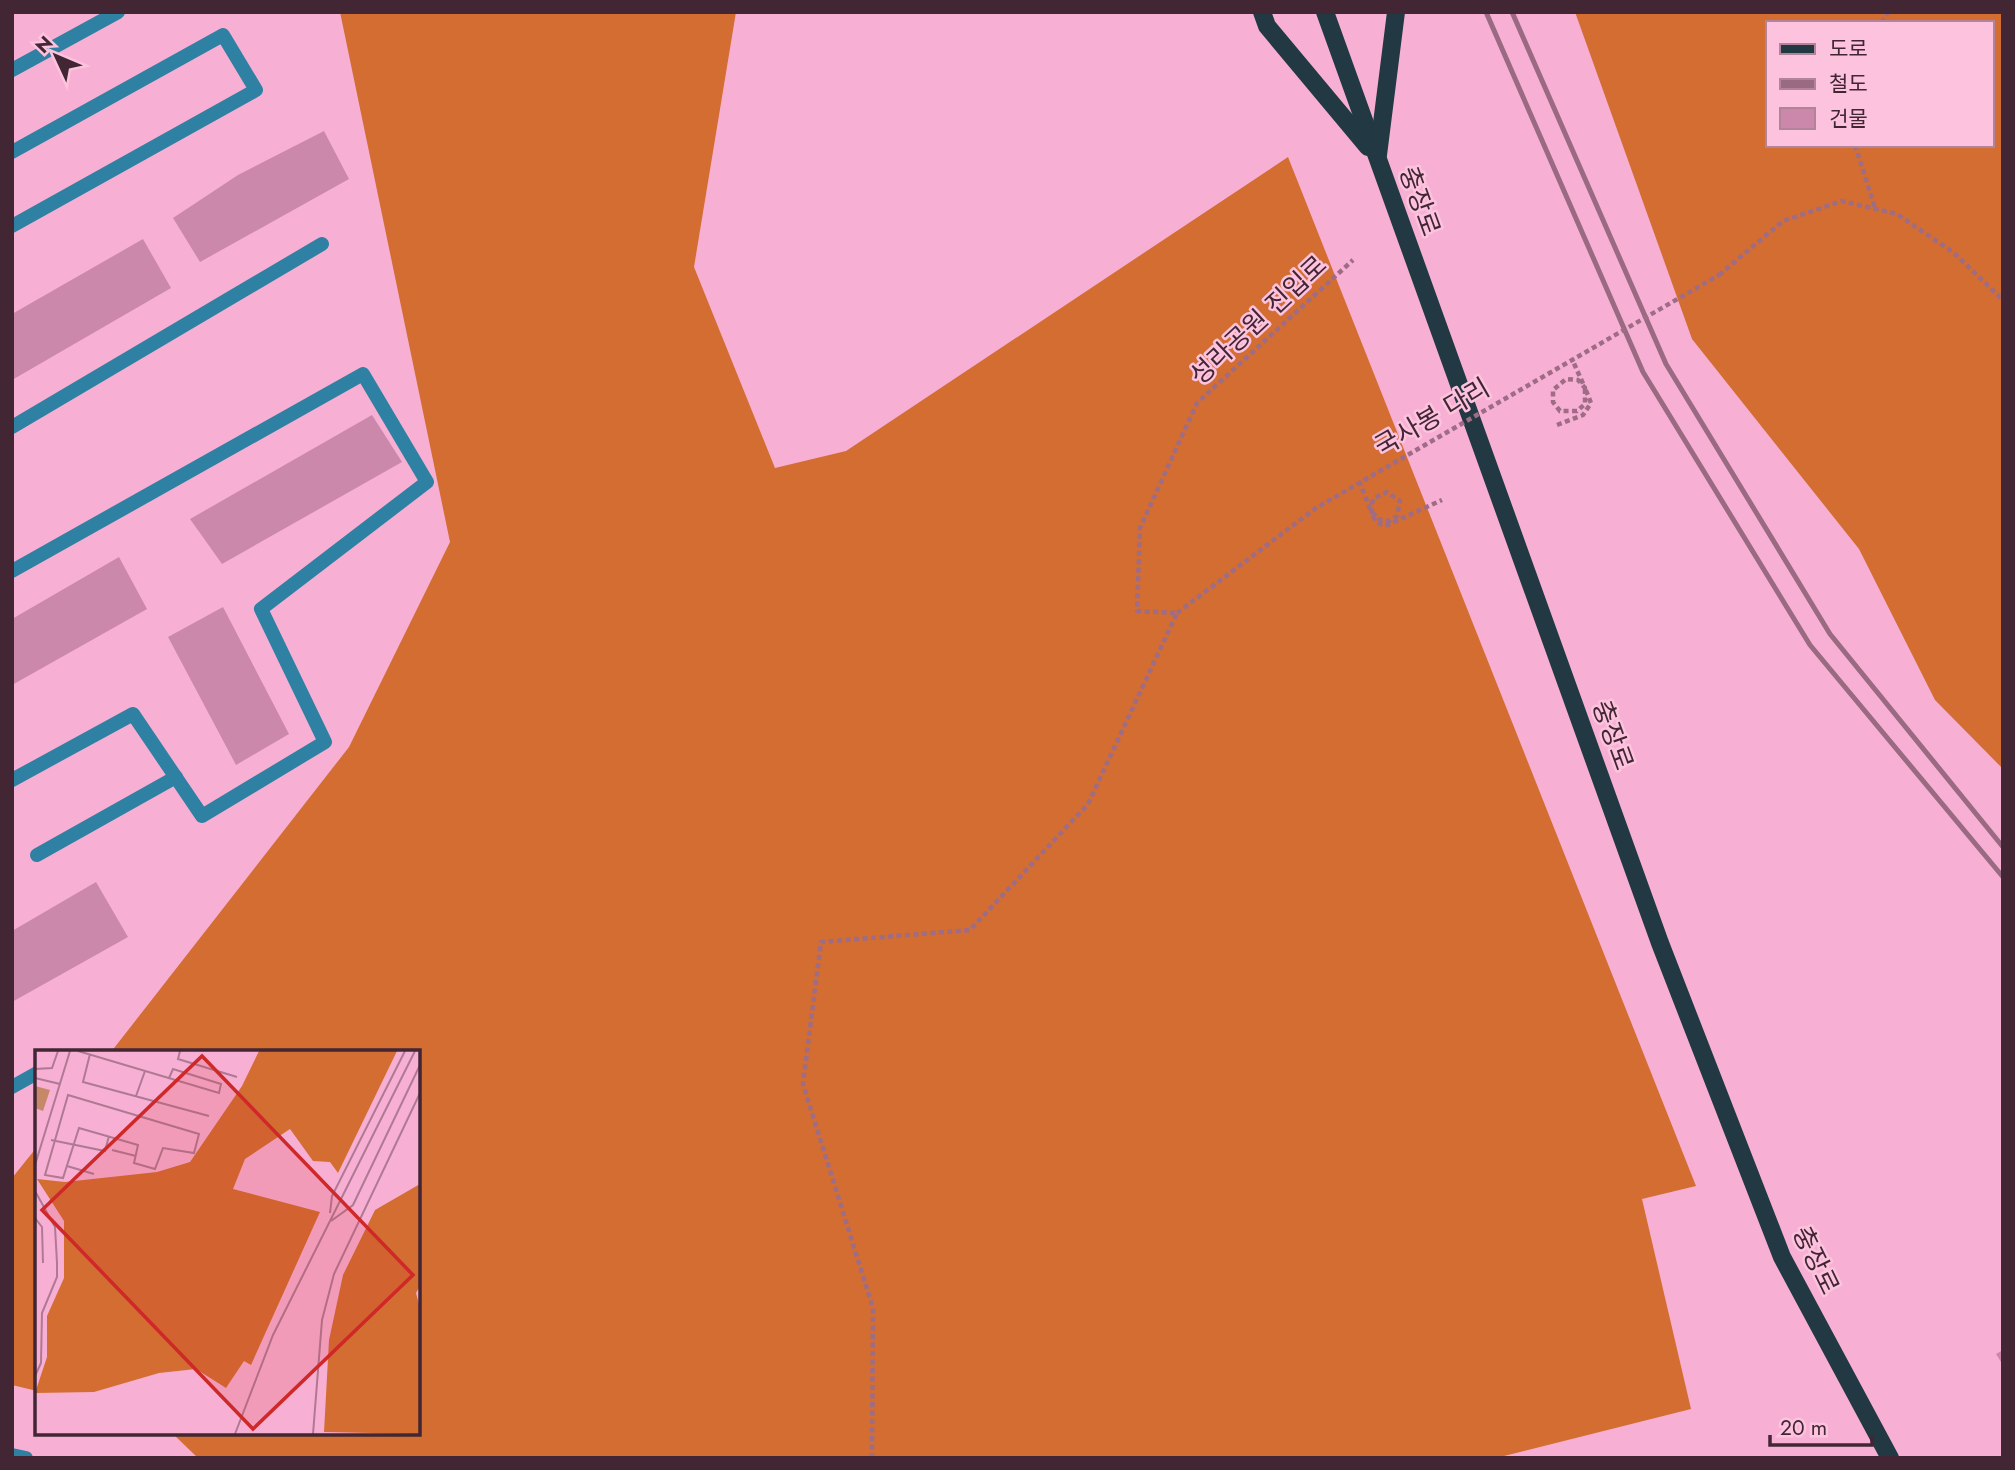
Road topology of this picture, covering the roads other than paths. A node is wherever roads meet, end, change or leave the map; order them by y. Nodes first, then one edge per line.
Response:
1 (118, 12) edge
2 (1262, 12) edge
3 (1325, 12) edge
4 (1396, 12) edge
5 (12, 70) edge
6 (12, 152) edge
7 (1377, 158) junction
8 (12, 226) edge
9 (322, 244) dead end
10 (12, 427) edge
11 (12, 571) edge
12 (176, 777) junction
13 (12, 780) edge
14 (37, 855) dead end
15 (35, 1074) edge
16 (12, 1087) edge
17 (12, 1455) edge
18 (26, 1458) edge
19 (1890, 1458) edge

1 - 5 street
2 - 7 main road
3 - 7 main road, 충장로
4 - 7 main road
6 - 8 street
7 - 19 main road, 충장로
9 - 10 street
11 - 12 street
12 - 13 street
12 - 14 street
15 - 16 street
17 - 18 street

